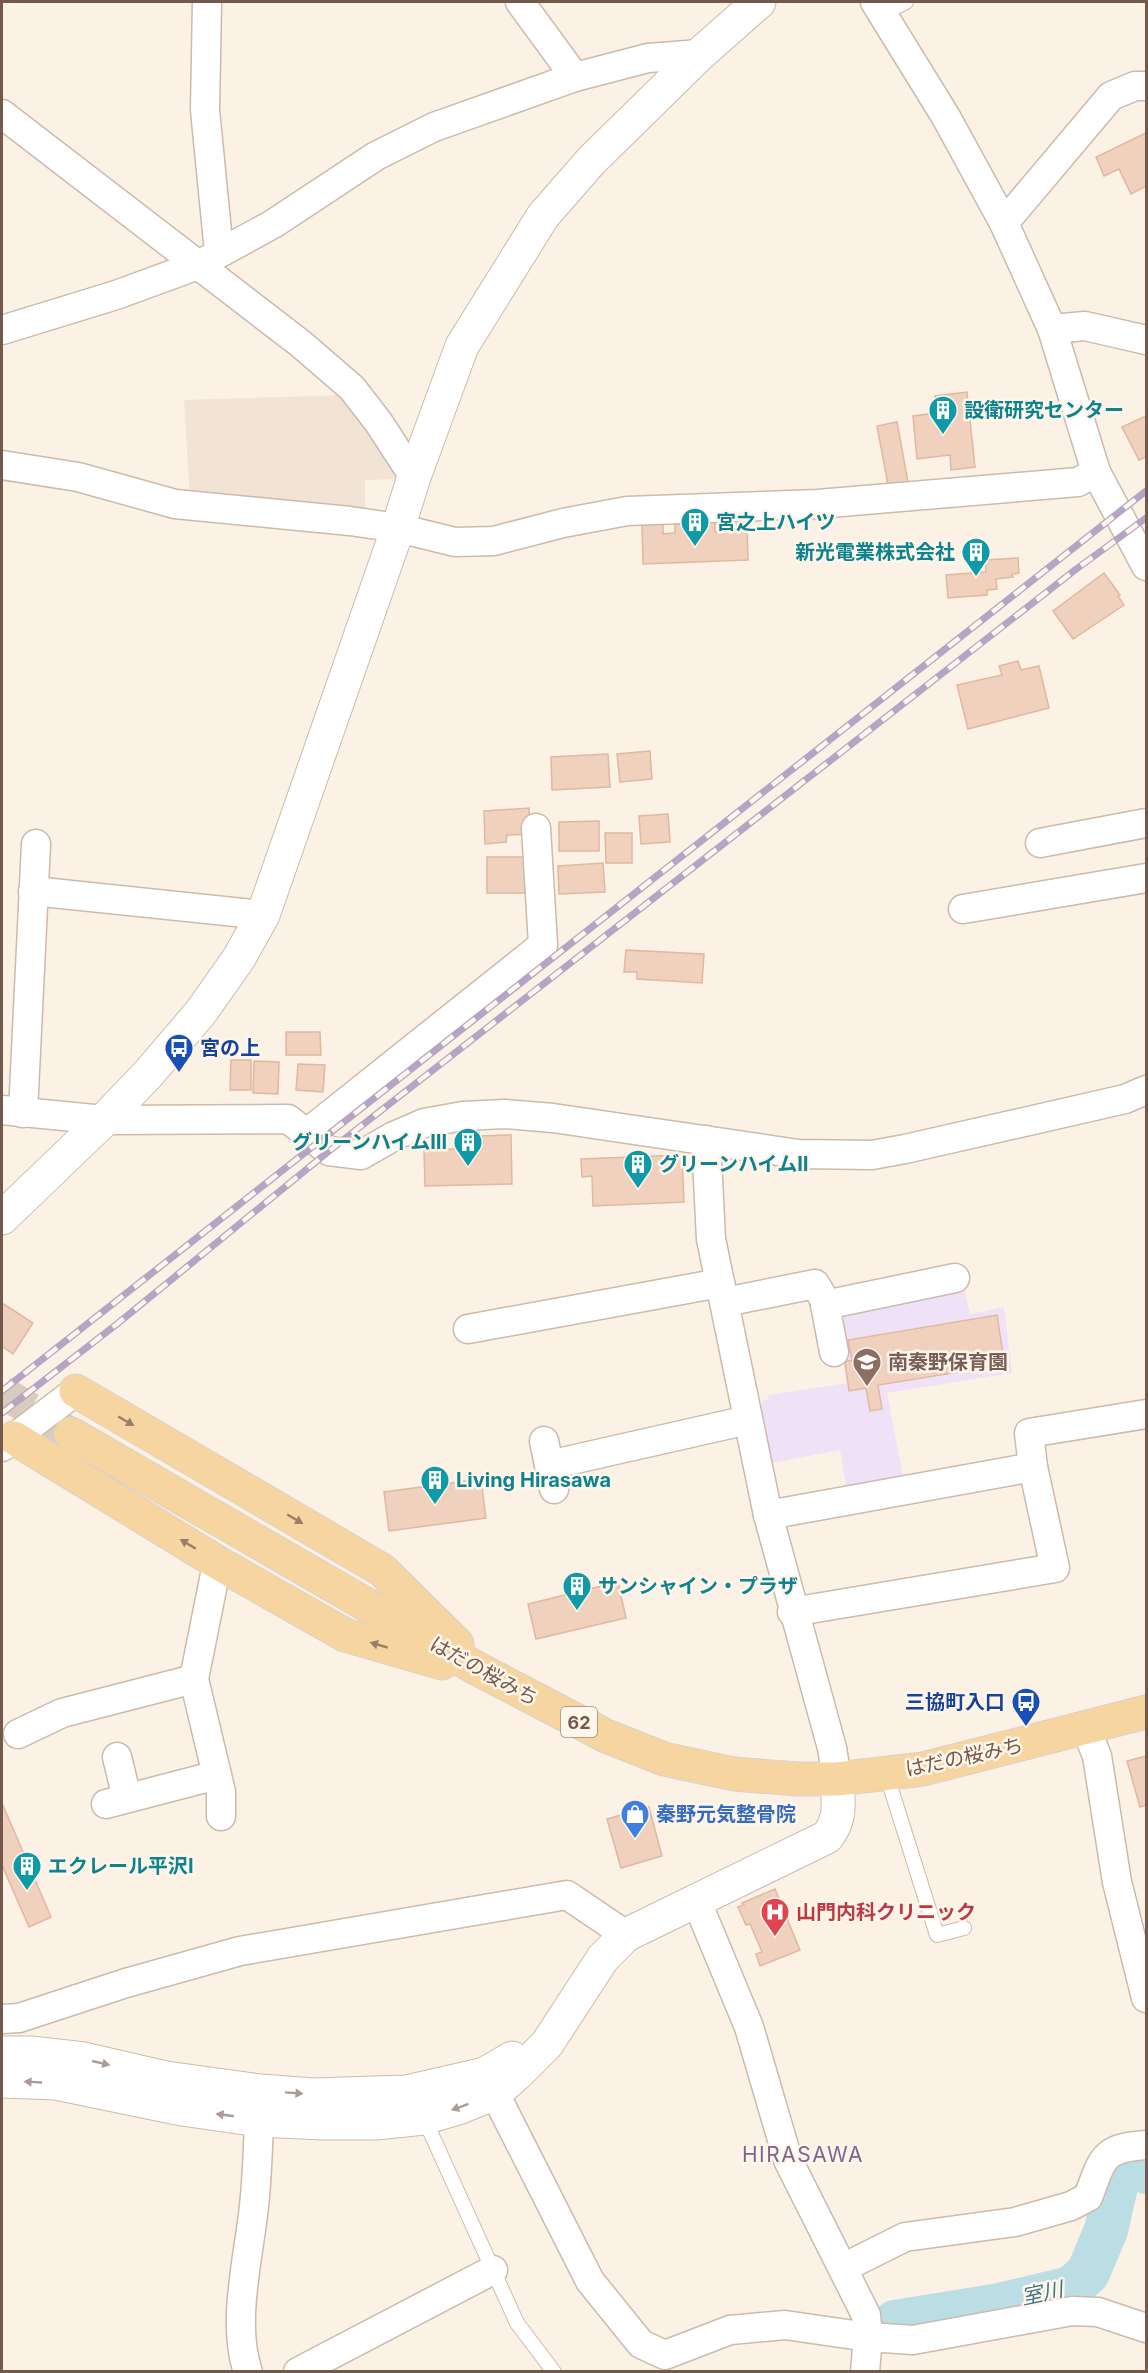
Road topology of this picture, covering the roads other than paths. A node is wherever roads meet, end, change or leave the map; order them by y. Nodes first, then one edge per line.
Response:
1 (207, 2) edge
2 (520, 2) edge
3 (759, 2) edge
4 (888, 6) edge
5 (700, 54) junction
6 (575, 77) junction
7 (1146, 86) edge
8 (2, 114) edge
9 (1004, 223) junction
10 (223, 251) junction
11 (198, 265) junction
12 (1052, 328) junction
13 (2, 330) edge
14 (1146, 340) edge
15 (2, 465) edge
16 (1096, 472) junction
17 (414, 477) junction
18 (398, 528) junction
19 (1143, 550) edge
20 (1146, 823) edge
21 (536, 828) dead end
22 (1040, 843) dead end
23 (36, 844) dead end
24 (1146, 878) edge
25 (33, 891) junction
26 (963, 909) dead end
27 (262, 915) junction
28 (1146, 1090) edge
29 (12, 1111) edge
30 (104, 1120) junction
31 (307, 1133) junction
32 (706, 1140) junction
33 (2, 1218) edge
34 (939, 1274) dead end
35 (722, 1292) junction
36 (825, 1305) junction
37 (468, 1329) dead end
38 (834, 1352) dead end
39 (76, 1392) joint
40 (1146, 1414) edge
41 (748, 1420) junction
42 (71, 1434) tunnel mouth
43 (8, 1443) edge
44 (549, 1465) dead end
45 (1033, 1467) junction
46 (768, 1515) junction
47 (220, 1564) junction
48 (792, 1612) junction
49 (476, 1668) junction
50 (194, 1679) junction
51 (1146, 1712) edge
52 (1086, 1729) junction
53 (18, 1734) dead end
54 (117, 1757) dead end
55 (886, 1773) junction
56 (217, 1775) junction
57 (837, 1779) junction
58 (221, 1816) dead end
59 (697, 1902) junction
60 (964, 1928) dead end
61 (626, 1935) junction
62 (1146, 1998) edge
63 (2, 2019) edge
64 (2, 2053) edge
65 (2, 2081) edge
66 (490, 2084) junction
67 (259, 2105) junction
68 (424, 2118) junction
69 (1146, 2145) edge
70 (843, 2268) junction
71 (493, 2270) junction
72 (1146, 2328) edge
73 (868, 2337) junction
74 (667, 2363) edge
75 (248, 2372) edge
76 (298, 2372) edge
77 (554, 2372) edge
78 (865, 2372) edge

1 - 10 street
2 - 6 street
3 - 5 street
4 - 9 street
5 - 6 street
5 - 17 street
6 - 10 street
7 - 9 street
8 - 11 street
9 - 12 street
10 - 11 street
11 - 13 street
11 - 17 street
12 - 14 street
12 - 16 street
15 - 18 street
16 - 18 street
16 - 19 street
17 - 18 street
18 - 27 street
20 - 22 street
21 - 31 street
23 - 25 street
24 - 26 street
25 - 27 street
25 - 29 street
27 - 30 street
28 - 32 street
29 - 30 street
30 - 31 street
30 - 33 street
31 - 32 street
32 - 35 street
34 - 36 street
35 - 36 street
35 - 37 street
35 - 41 street
36 - 38 street
39 - 43 street
39 -> 49 main road
40 - 45 street
41 - 44 street
41 - 46 street
42 - 49 main road, はだの桜みち / 62
47 -> 43 main road
45 - 46 street
45 - 48 street
46 - 48 street
49 -> 47 main road
47 - 50 street
48 - 57 street
49 - 57 main road, はだの桜みち / 62
50 - 53 street
50 - 56 street
51 - 52 main road, はだの桜みち / 62
52 - 55 main road, はだの桜みち / 62
52 - 62 street
54 - 56 street
55 - 57 main road, はだの桜みち / 62
55 - 60 lane
56 - 58 street
57 - 59 street
59 - 61 street
59 - 70 street
61 - 63 street
61 - 66 street
64 -> 67 street
67 -> 65 street
67 -> 66 street
66 -> 68 street
66 - 74 street
67 - 68 street
67 - 75 street
68 - 71 lane
69 - 70 street
70 - 73 street
71 - 76 street
71 - 77 lane
72 - 73 street
73 - 74 street
73 - 78 street

